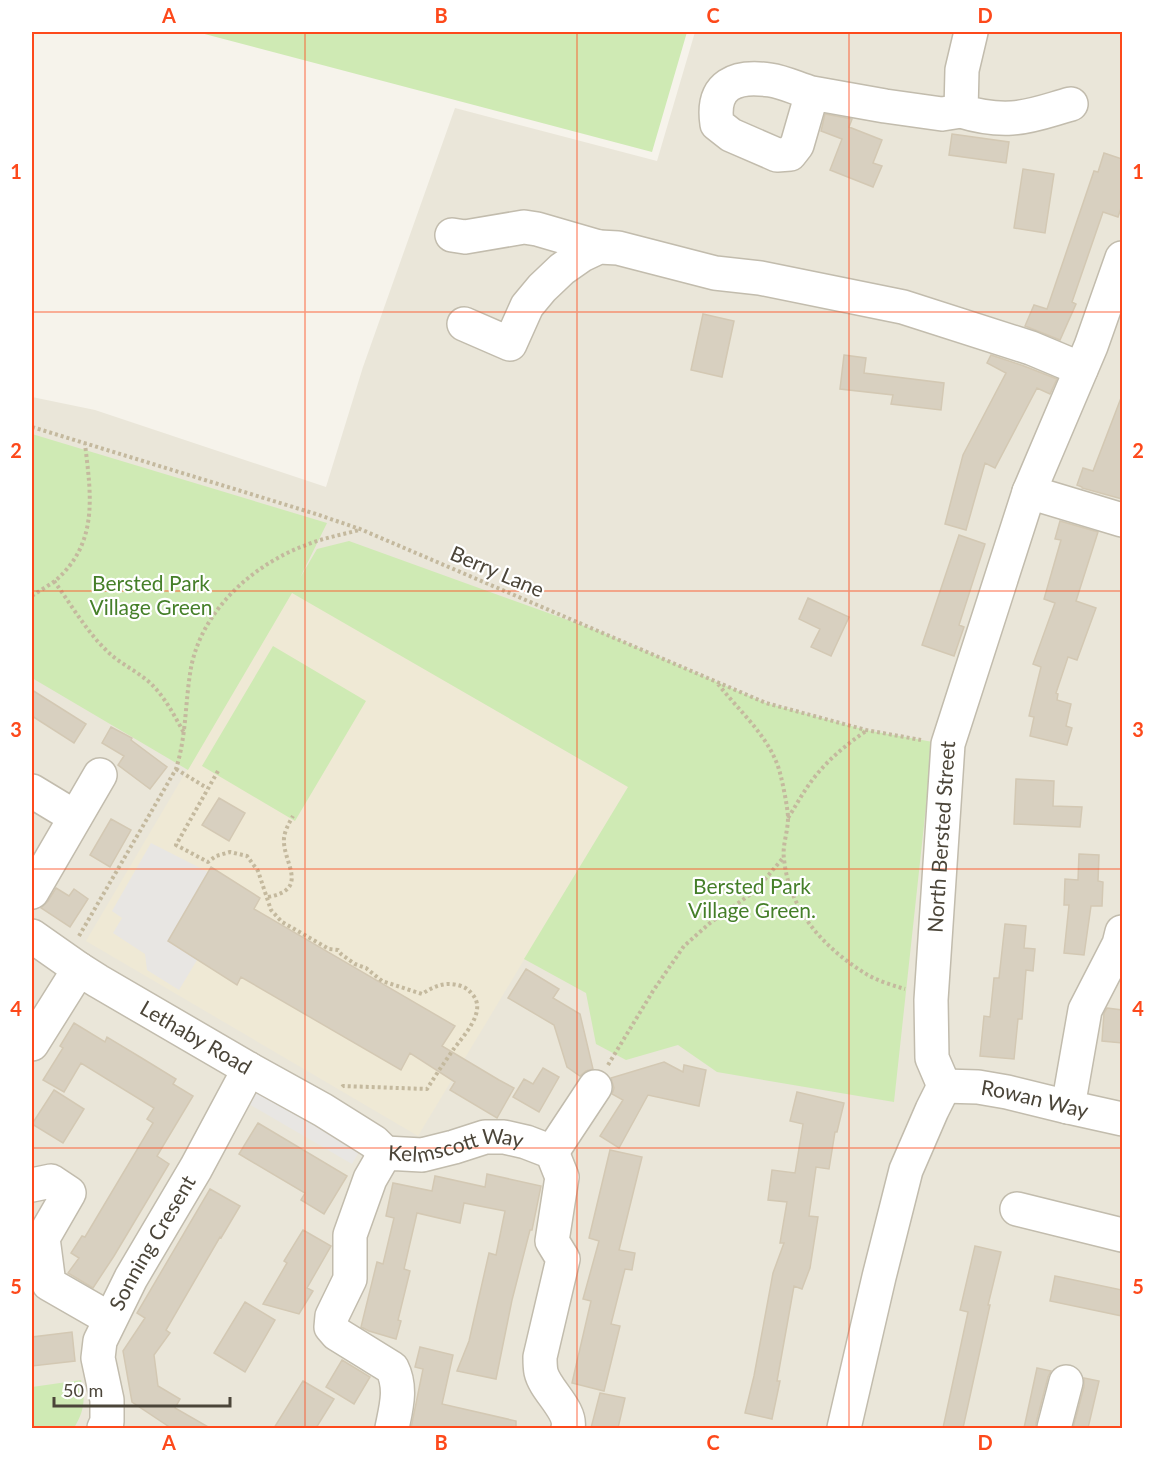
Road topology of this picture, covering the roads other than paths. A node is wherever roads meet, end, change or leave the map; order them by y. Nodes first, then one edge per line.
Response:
1 (971, 32) edge
2 (812, 93) dead end
3 (1071, 104) dead end
4 (961, 111) junction
5 (452, 235) dead end
6 (599, 247) junction
7 (1122, 258) edge
8 (464, 324) dead end
9 (1081, 369) junction
10 (1029, 492) junction
11 (1122, 520) edge
12 (100, 775) dead end
13 (32, 791) edge
14 (75, 817) junction
15 (32, 892) edge
16 (32, 936) edge
17 (1121, 940) edge
18 (78, 954) junction
19 (32, 1044) edge
20 (249, 1069) junction
21 (944, 1086) junction
22 (595, 1087) road end
23 (1068, 1107) junction
24 (1122, 1119) edge
25 (552, 1152) junction
26 (386, 1153) junction
27 (32, 1185) edge
28 (1017, 1209) dead end
29 (1122, 1235) edge
30 (110, 1319) junction
31 (1066, 1382) dead end
32 (104, 1428) edge
33 (392, 1428) edge
34 (568, 1428) edge
35 (844, 1428) edge
36 (1054, 1428) edge

1 - 4 street
2 - 4 street
3 - 4 street
5 - 6 street
6 - 8 street
6 - 9 street
7 - 9 street, North Bersted Street
9 - 10 street, North Bersted Street
10 - 11 street
10 - 21 street, North Bersted Street
12 - 14 street
13 - 14 street
14 - 15 street
16 - 18 street, Lethaby Road
17 - 23 street
18 - 19 street
18 - 20 street, Lethaby Road
20 - 26 street, Lethaby Road
20 - 30 street, Sonning Cresent
21 - 23 street, Rowan Way
21 - 35 street
22 - 25 street
23 - 24 street, Rowan Way
25 - 26 street, Kelmscott Way
25 - 34 street, Kelmscott Way
26 - 33 street, Kelmscott Way
27 - 30 street
28 - 29 street
30 - 32 street, Sonning Cresent
31 - 36 street

